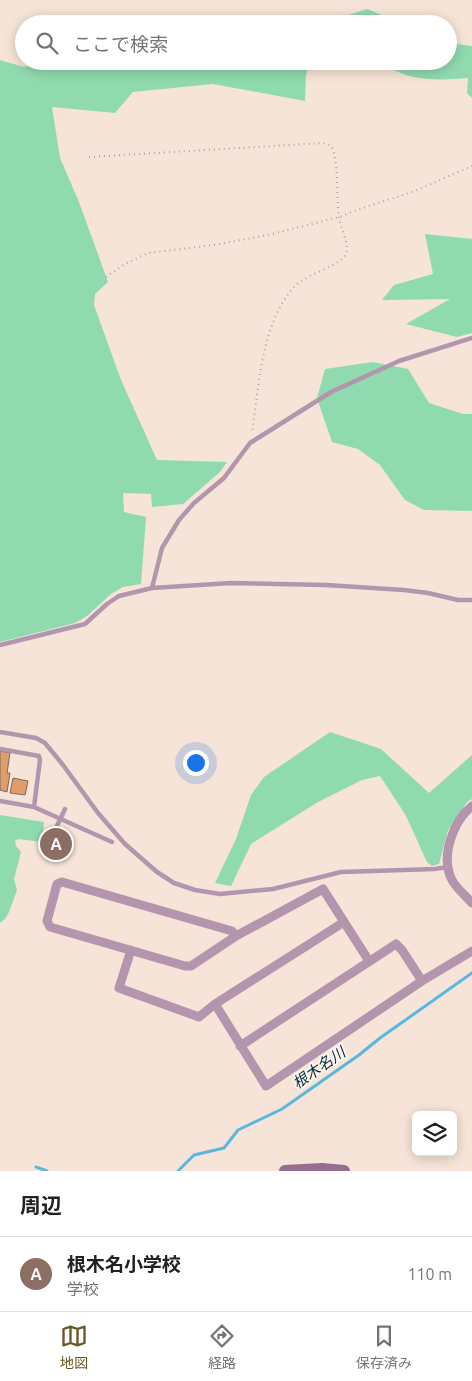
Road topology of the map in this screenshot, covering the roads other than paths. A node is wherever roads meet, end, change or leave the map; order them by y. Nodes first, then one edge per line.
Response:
1 (472, 338) edge
2 (152, 588) junction
3 (472, 600) edge
4 (0, 645) edge
5 (0, 732) edge
6 (0, 749) edge
7 (0, 801) edge
8 (472, 806) edge
9 (34, 807) junction
10 (65, 809) dead end
11 (60, 819) junction
12 (56, 828) dead end
13 (112, 842) dead end
14 (448, 867) junction
15 (472, 903) edge
16 (344, 922) junction
17 (236, 936) junction
18 (131, 950) junction
19 (472, 951) edge
20 (369, 961) junction
21 (422, 981) junction
22 (215, 1004) junction
23 (240, 1046) junction
24 (285, 1171) edge
25 (344, 1171) edge

1 - 2 lane
2 - 3 lane
2 - 4 lane
5 - 14 lane
6 - 9 lane
7 - 9 lane
8 - 14 street
9 - 11 lane
10 - 11 lane
11 - 12 lane
11 - 13 lane
14 - 15 street
16 - 17 street
16 - 20 street
16 - 22 street
17 - 18 street
17 - 18 street
18 - 22 street
19 - 21 street
20 - 21 street
20 - 23 street
21 - 23 street
22 - 23 street
24 - 25 main road

